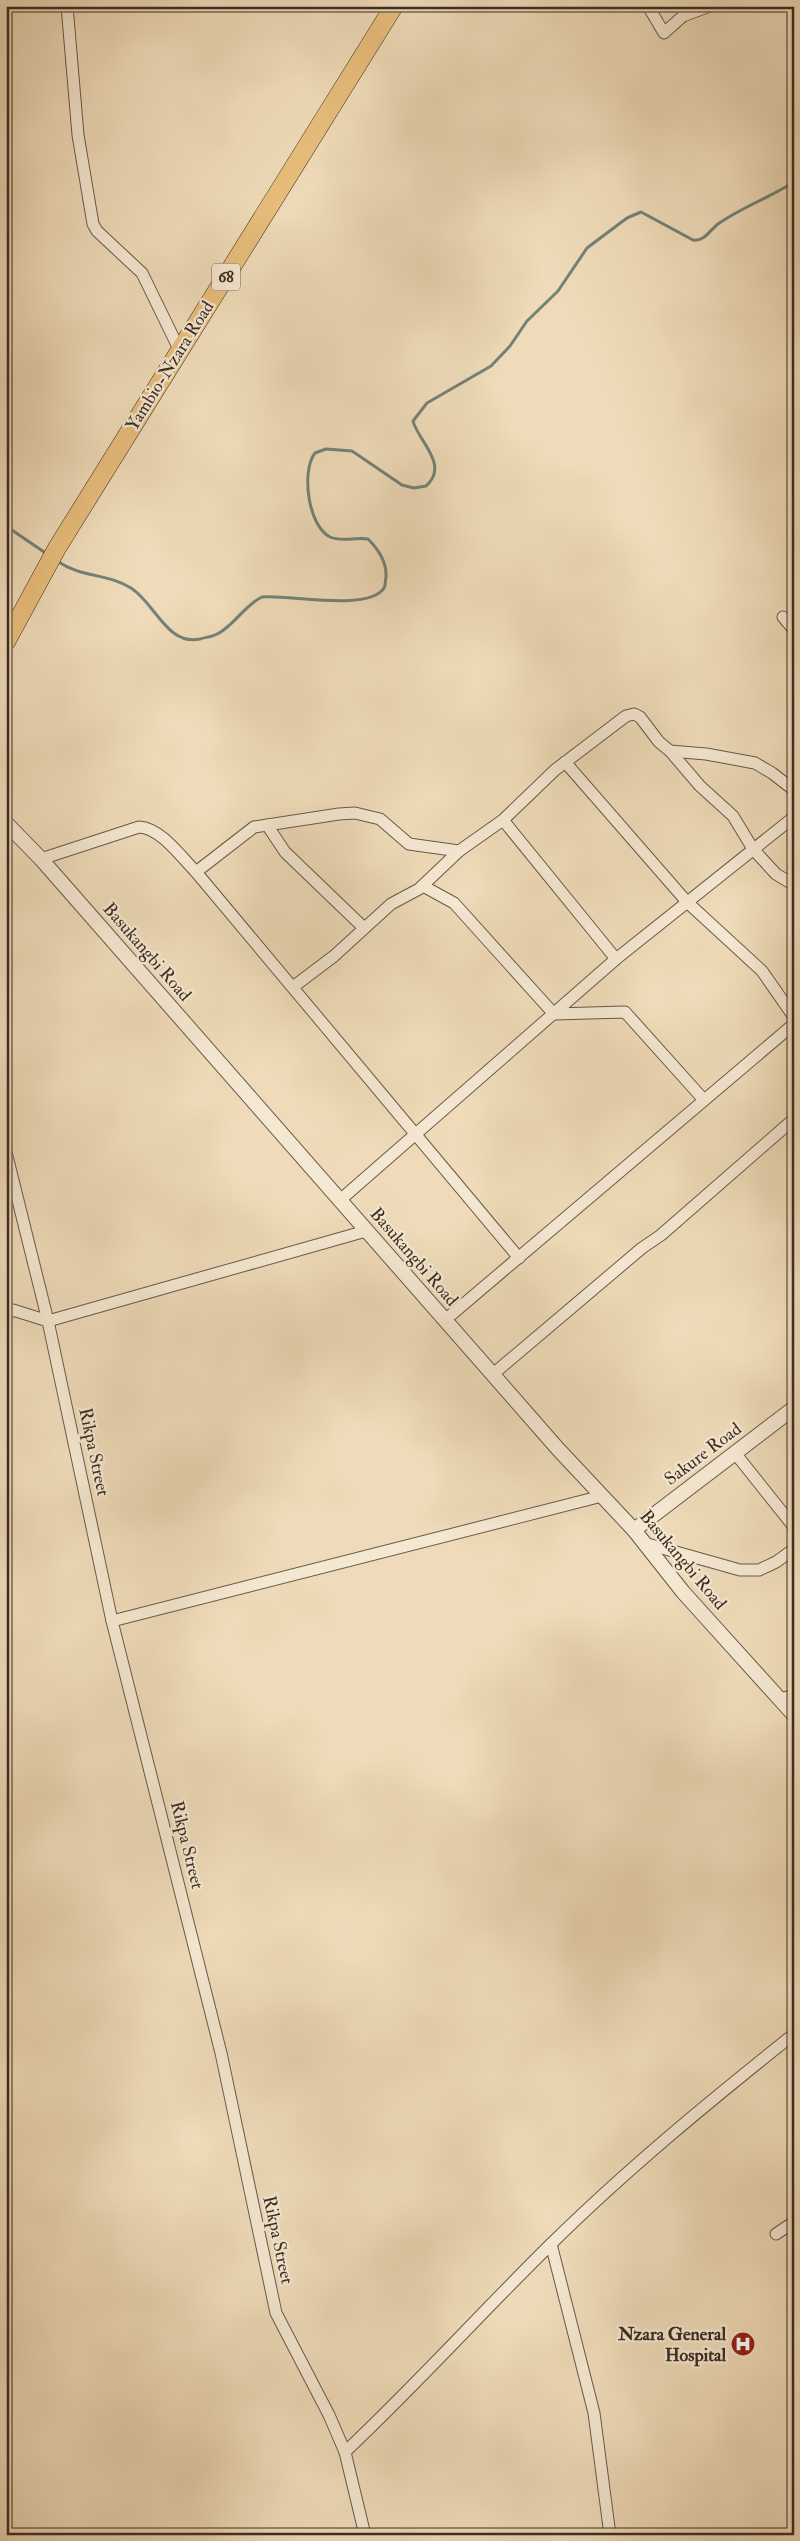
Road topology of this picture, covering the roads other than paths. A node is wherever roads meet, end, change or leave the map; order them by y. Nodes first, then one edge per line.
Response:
1 (67, 6) edge
2 (394, 6) edge
3 (648, 6) edge
4 (710, 6) edge
5 (180, 351) junction
6 (783, 617) dead end
7 (794, 630) edge
8 (6, 642) edge
9 (670, 751) junction
10 (565, 762) junction
11 (794, 790) edge
12 (794, 817) edge
13 (503, 820) junction
14 (6, 823) edge
15 (267, 825) junction
16 (754, 849) junction
17 (459, 851) junction
18 (41, 859) junction
19 (196, 872) junction
20 (794, 885) edge
21 (423, 886) junction
22 (687, 902) junction
23 (364, 928) junction
24 (616, 959) junction
25 (293, 987) junction
26 (554, 1014) junction
27 (794, 1017) edge
28 (794, 1024) edge
29 (704, 1100) junction
30 (794, 1119) edge
31 (416, 1133) junction
32 (6, 1152) edge
33 (340, 1201) junction
34 (366, 1231) junction
35 (519, 1258) junction
36 (6, 1314) edge
37 (444, 1320) junction
38 (48, 1321) junction
39 (492, 1375) junction
40 (794, 1408) edge
41 (735, 1453) junction
42 (602, 1496) junction
43 (794, 1527) edge
44 (634, 1530) junction
45 (644, 1543) junction
46 (794, 1549) edge
47 (112, 1621) junction
48 (787, 1697) edge
49 (794, 1714) edge
50 (794, 2034) edge
51 (794, 2222) edge
52 (776, 2234) dead end
53 (551, 2244) junction
54 (345, 2452) junction
55 (364, 2535) edge
56 (610, 2535) edge

1 - 5 street
2 - 5 main road, Yambio-Nzara Road / 68
3 - 4 street
5 - 8 main road, Yambio-Nzara Road / 68
6 - 7 street
9 - 10 street
9 - 11 street
9 - 16 street
10 - 13 street
10 - 22 street
12 - 16 street
13 - 17 street
13 - 24 street
14 - 18 street, Basukangbi Road
15 - 17 street
15 - 19 street
15 - 23 street
16 - 20 street
16 - 22 street
17 - 21 street
18 - 19 street
18 - 33 street, Basukangbi Road
19 - 25 street
21 - 23 street
21 - 26 street
22 - 24 street
22 - 27 street
23 - 25 street
24 - 26 street
25 - 31 street
26 - 29 street
26 - 31 street
28 - 29 street
29 - 35 street
30 - 39 street
31 - 33 street
31 - 35 street
32 - 38 street, Rikpa Street
33 - 34 street, Basukangbi Road
34 - 37 street, Basukangbi Road
34 - 38 street
35 - 37 street
36 - 38 street
37 - 39 street, Basukangbi Road
38 - 47 street, Rikpa Street
39 - 42 street, Basukangbi Road
40 - 41 street, Sakure Road
41 - 43 street
41 - 44 street, Sakure Road
42 - 44 street, Basukangbi Road
42 - 47 street
44 - 45 street, Basukangbi Road
45 - 46 street
45 - 48 street, Basukangbi Road
47 - 54 street, Rikpa Street
48 - 49 street, Basukangbi Road
50 - 53 street
51 - 52 street
53 - 54 street
53 - 56 street
54 - 55 street, Rikpa Street

